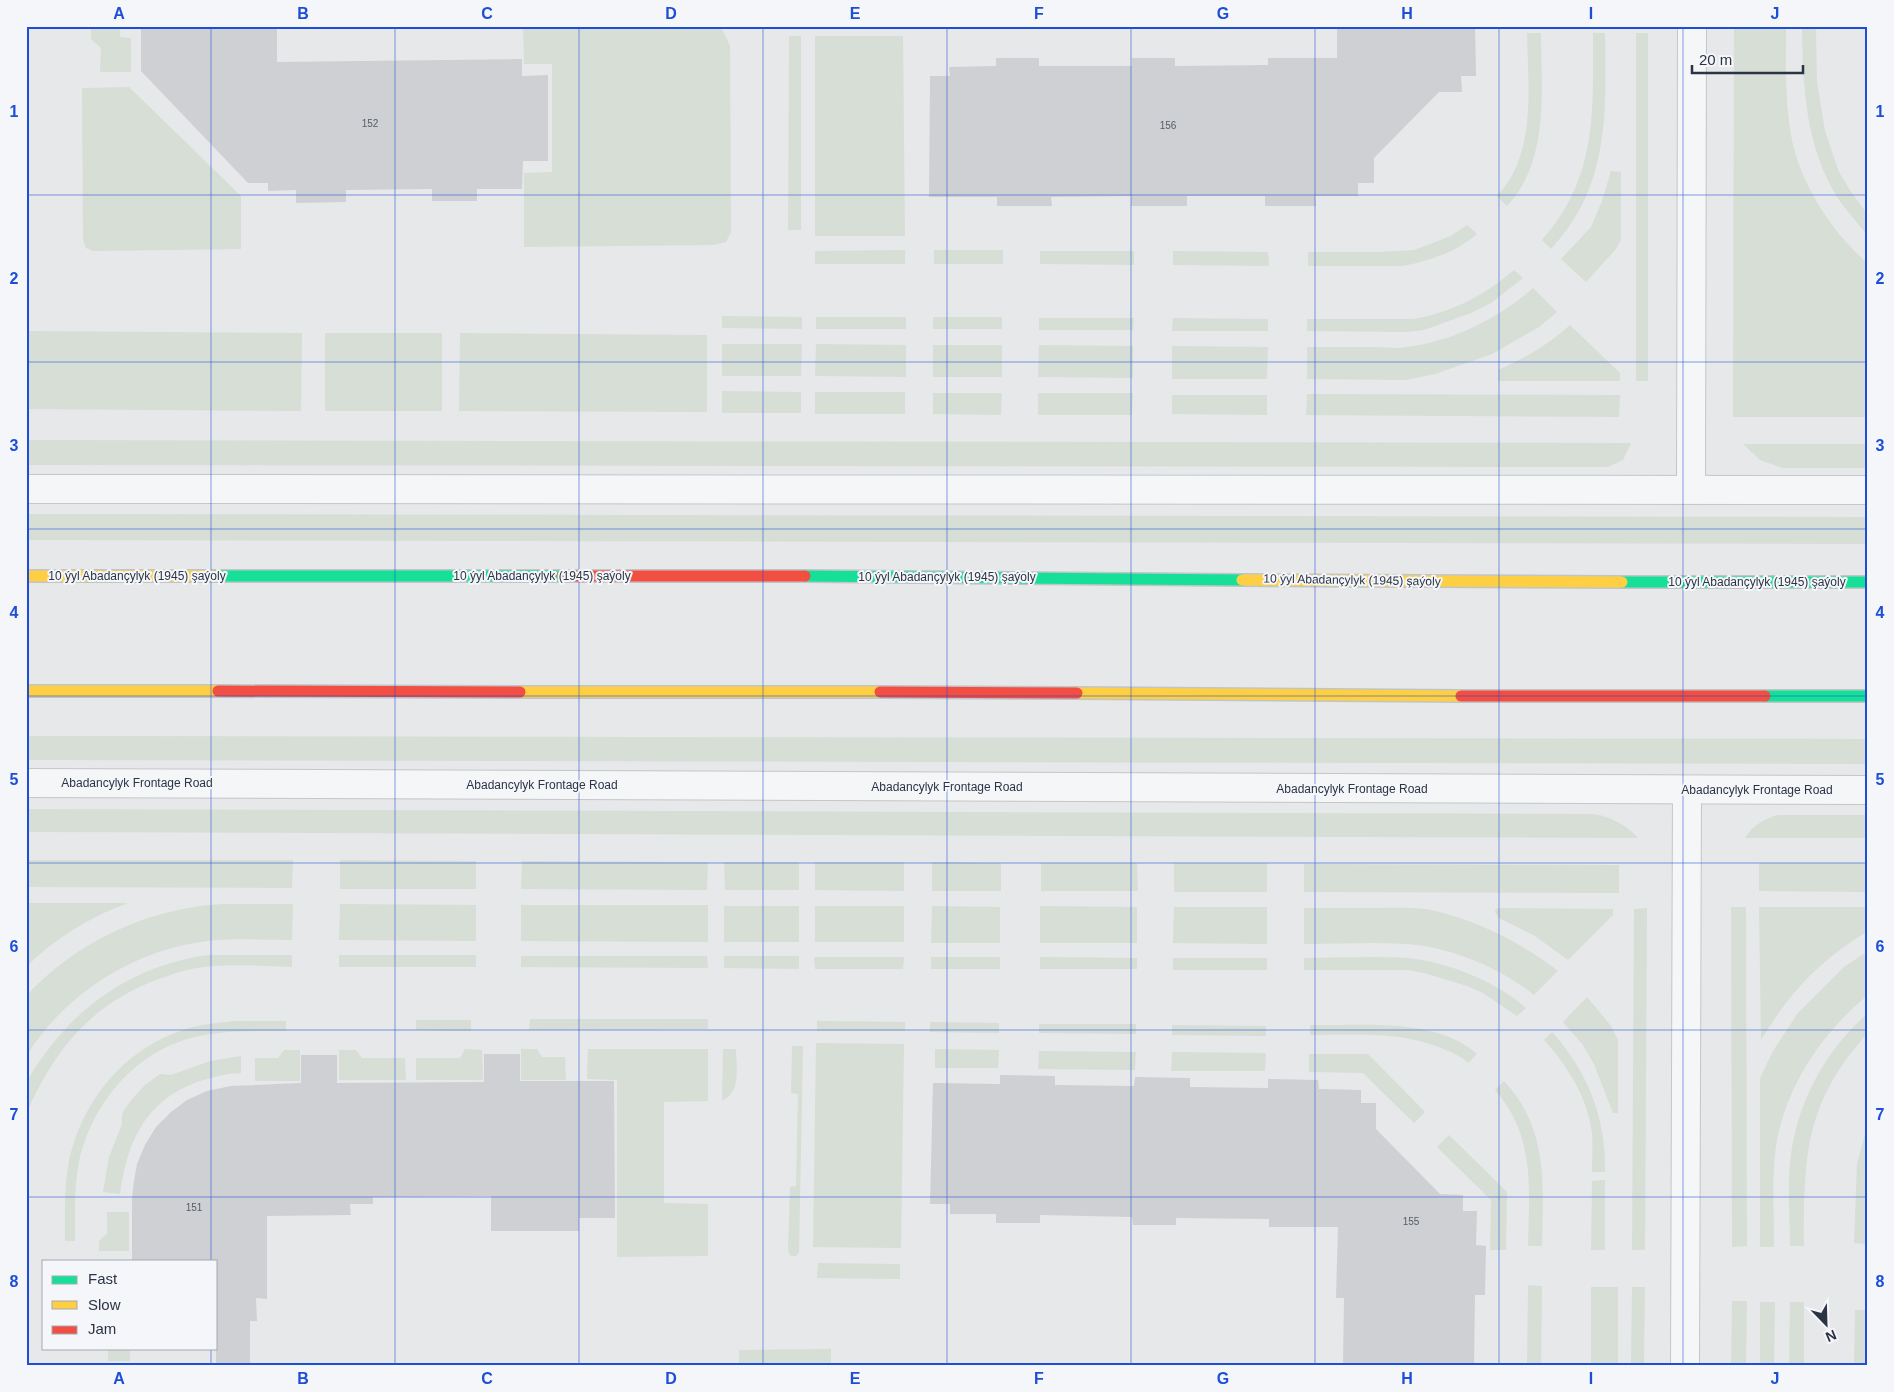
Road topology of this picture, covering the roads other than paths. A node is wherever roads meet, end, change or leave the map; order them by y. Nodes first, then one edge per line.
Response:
1 (1692, 26) edge
2 (1691, 489) junction
3 (26, 490) edge
4 (1868, 490) edge
5 (26, 576) edge
6 (1868, 582) edge
7 (26, 691) edge
8 (1868, 696) edge
9 (26, 782) edge
10 (1687, 790) junction
11 (1868, 790) edge
12 (1685, 1366) edge

1 - 2 street
2 - 3 street
2 - 4 street
5 - 6 main road, 10 ýyl Abadançylyk (1945) şaýoly
7 - 8 main road
9 - 10 street, Abadancylyk Frontage Road
10 - 11 street, Abadancylyk Frontage Road
10 - 12 street

